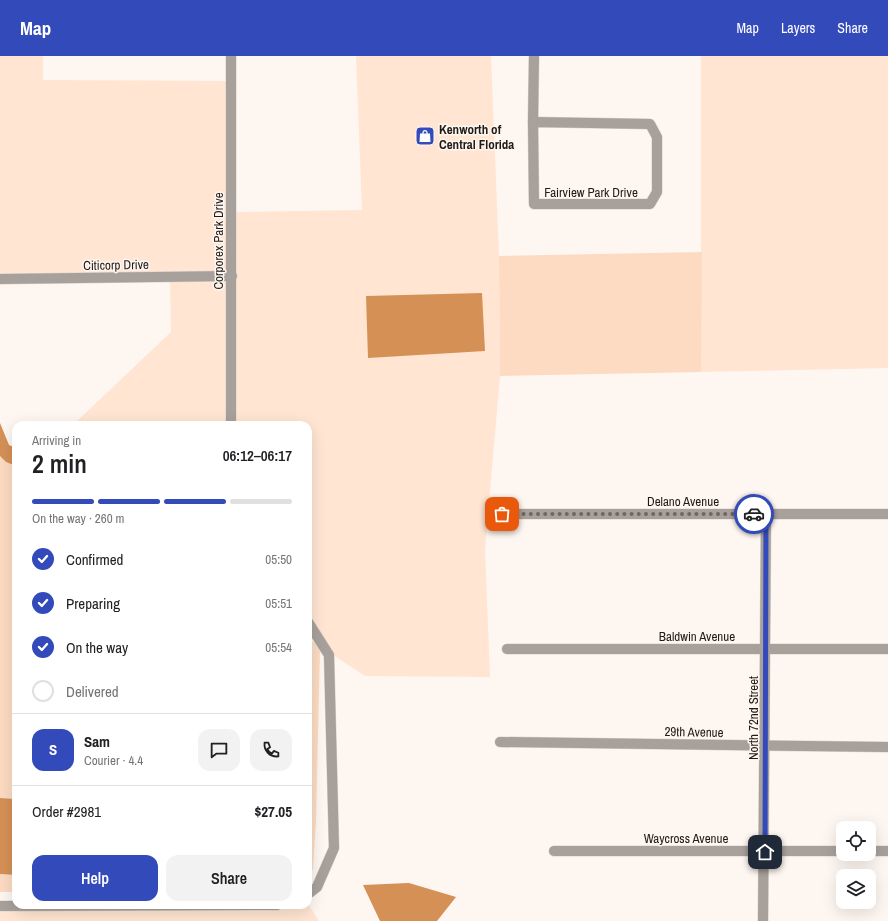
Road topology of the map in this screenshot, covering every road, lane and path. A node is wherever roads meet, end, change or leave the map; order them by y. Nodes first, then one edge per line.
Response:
1 (231, 56) edge
2 (534, 56) edge
3 (533, 122) junction
4 (232, 276) junction
5 (0, 279) edge
6 (231, 421) edge
7 (502, 514) dead end
8 (766, 514) junction
9 (888, 514) edge
10 (312, 628) edge
11 (766, 648) junction
12 (507, 649) dead end
13 (888, 649) edge
14 (500, 742) dead end
15 (766, 747) junction
16 (888, 747) edge
17 (554, 851) dead end
18 (836, 851) edge
19 (876, 851) edge
20 (888, 851) edge
21 (765, 852) junction
22 (312, 890) edge
23 (0, 906) edge
24 (12, 906) edge
25 (763, 921) edge

1 - 4 street, Corporex Park Drive
2 - 3 street, Fairview Park Drive
3 - 3 street, Fairview Park Drive
4 - 5 street, Citicorp Drive
4 - 6 street, Corporex Park Drive
7 - 8 street, Delano Avenue
8 - 9 street, Delano Avenue
8 - 11 street, North 72nd Street
10 - 22 street
11 - 12 street, Baldwin Avenue
11 - 13 street, Baldwin Avenue
11 - 15 street, North 72nd Street
14 - 15 street, 29th Avenue
15 - 16 street, 29th Avenue
15 - 21 street, North 72nd Street
17 - 21 street, Waycross Avenue
18 - 21 street, Waycross Avenue
19 - 20 street
21 - 25 street, North 72nd Street
23 - 24 street

